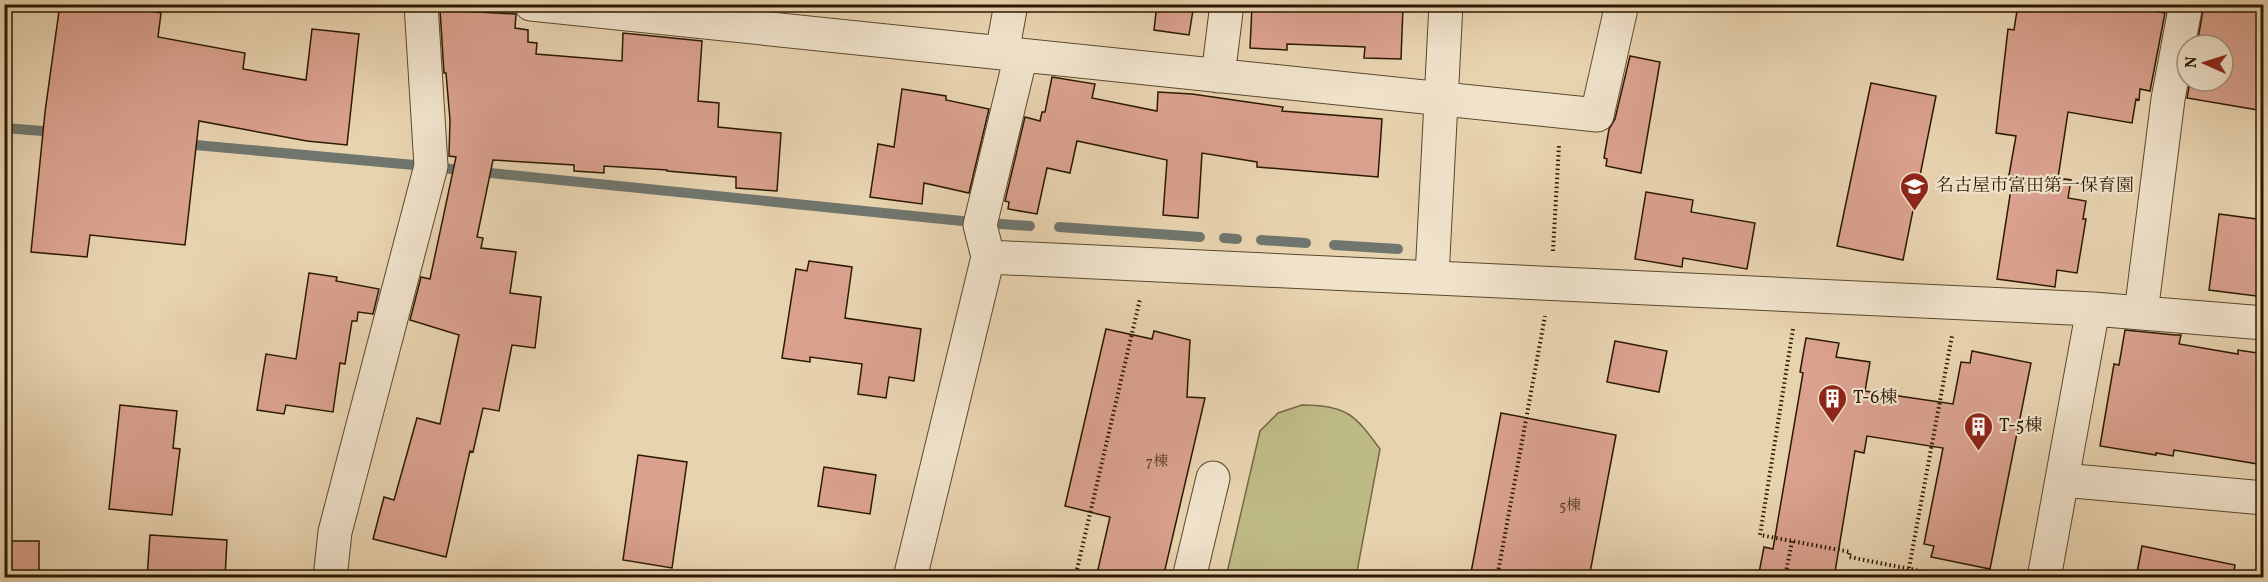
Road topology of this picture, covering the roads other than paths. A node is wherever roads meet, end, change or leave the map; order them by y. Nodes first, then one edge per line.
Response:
1 (420, 4) edge
2 (531, 4) edge
3 (1011, 4) edge
4 (1227, 4) edge
5 (1446, 4) edge
6 (1622, 4) edge
7 (2186, 4) edge
8 (799, 18) edge
9 (1011, 54) junction
10 (1218, 76) junction
11 (1441, 99) junction
12 (988, 257) junction
13 (1432, 278) junction
14 (2093, 309) junction
15 (2140, 313) junction
16 (2264, 323) edge
17 (1213, 478) dead end
18 (2062, 480) junction
19 (2264, 498) edge
20 (330, 578) edge
21 (910, 578) edge
22 (1189, 578) edge
23 (2044, 578) edge

1 - 20 street
2 - 8 street
3 - 9 street
4 - 10 street
5 - 11 street
6 - 11 street
7 - 15 street
8 - 9 street
9 - 10 street
9 - 12 street
10 - 11 street
11 - 13 street
12 - 13 street
12 - 21 street
13 - 14 street
14 - 15 street
14 - 18 street
15 - 16 street
17 - 22 street
18 - 19 street
18 - 23 street

